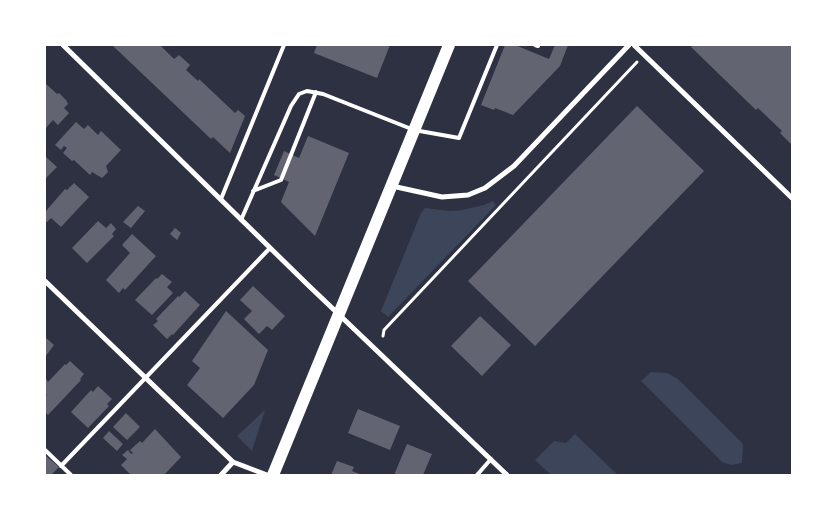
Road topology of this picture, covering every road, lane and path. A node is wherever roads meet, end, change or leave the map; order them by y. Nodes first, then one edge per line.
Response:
1 (62, 45) edge
2 (284, 45) edge
3 (449, 45) edge
4 (497, 45) edge
5 (629, 45) edge
6 (634, 45) edge
7 (644, 54) junction
8 (316, 92) junction
9 (414, 130) junction
10 (391, 186) junction
11 (253, 191) junction
12 (792, 198) edge
13 (221, 199) junction
14 (241, 220) junction
15 (270, 248) junction
16 (45, 282) edge
17 (340, 316) junction
18 (383, 336) dead end
19 (144, 377) junction
20 (45, 450) edge
21 (491, 459) junction
22 (233, 462) junction
23 (61, 466) junction
24 (71, 475) edge
25 (220, 475) edge
26 (267, 475) edge
27 (273, 475) edge
28 (477, 475) edge
29 (508, 475) edge

1 - 13 street
2 - 13 lane
3 - 9 main road
4 - 9 lane
5 - 10 street
6 - 7 street
7 - 12 street
7 - 18 path
8 - 9 lane
8 - 11 lane
8 - 11 lane
9 - 10 main road
10 - 17 main road
11 - 14 lane
13 - 14 street
14 - 15 street
15 - 17 street
15 - 19 lane
16 - 19 street
17 - 21 street
17 - 27 main road
19 - 22 street
19 - 23 lane
20 - 23 lane
21 - 28 lane
21 - 29 street
22 - 25 street
22 - 26 street
23 - 24 lane

